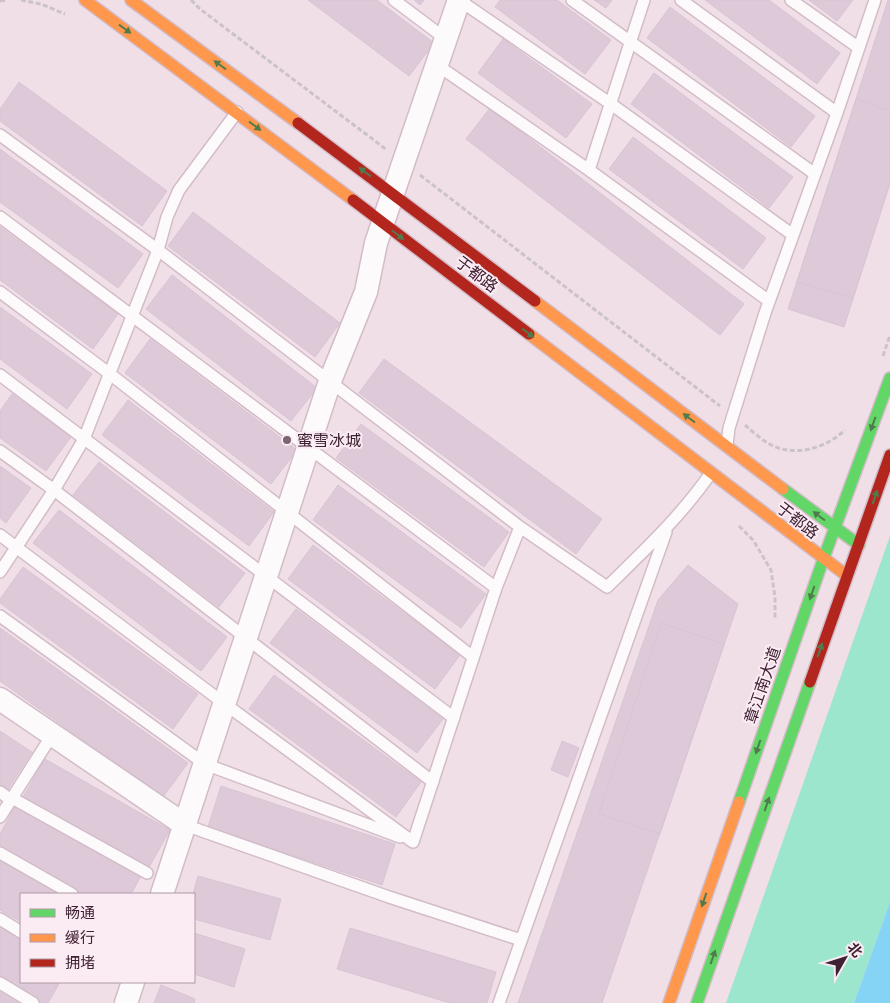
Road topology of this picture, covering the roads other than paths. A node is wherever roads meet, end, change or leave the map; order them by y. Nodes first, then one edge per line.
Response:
1 (85, 0) edge
2 (131, 0) edge
3 (394, 0) edge
4 (459, 0) edge
5 (572, 0) edge
6 (644, 0) edge
7 (681, 0) edge
8 (791, 0) edge
9 (875, 0) edge
10 (446, 39) junction
11 (631, 41) junction
12 (859, 48) junction
13 (437, 65) junction
14 (611, 104) junction
15 (238, 112) junction
16 (837, 113) junction
17 (0, 135) edge
18 (590, 170) junction
19 (815, 174) junction
20 (393, 193) junction
21 (0, 217) edge
22 (383, 223) junction
23 (793, 235) junction
24 (158, 250) junction
25 (0, 292) edge
26 (769, 301) junction
27 (132, 315) junction
28 (110, 374) junction
29 (0, 375) edge
30 (890, 378) edge
31 (330, 381) junction
32 (84, 439) junction
33 (727, 446) junction
34 (309, 448) junction
35 (0, 452) edge
36 (890, 455) edge
37 (711, 473) junction
38 (54, 490) junction
39 (288, 511) junction
40 (520, 527) junction
41 (668, 528) junction
42 (835, 529) junction
43 (0, 535) edge
44 (858, 544) junction
45 (16, 547) junction
46 (823, 560) junction
47 (0, 572) edge
48 (267, 575) junction
49 (846, 575) junction
50 (496, 588) junction
51 (0, 616) edge
52 (246, 637) junction
53 (474, 656) junction
54 (0, 699) edge
55 (225, 704) junction
56 (454, 718) junction
57 (52, 735) junction
58 (205, 764) junction
59 (433, 782) junction
60 (0, 792) edge
61 (12, 798) junction
62 (0, 817) edge
63 (185, 825) junction
64 (413, 842) junction
65 (0, 854) edge
66 (147, 873) dead end
67 (70, 893) edge
68 (162, 893) edge
69 (0, 919) edge
70 (20, 931) edge
71 (521, 940) junction
72 (0, 983) edge
73 (133, 983) edge
74 (33, 1003) edge
75 (126, 1003) edge
76 (499, 1003) edge
77 (669, 1003) edge
78 (697, 1003) edge

1 -> 15 main road, 于都路
20 -> 2 main road, 于都路
3 - 10 lane
4 - 10 street
4 - 14 lane
5 - 11 lane
6 - 11 lane
7 - 16 lane
8 - 12 lane
9 - 12 lane
10 - 13 street
11 - 14 lane
11 - 19 lane
12 - 16 lane
13 - 18 lane
13 - 20 street
14 - 18 lane
14 - 23 lane
15 -> 22 main road, 于都路
15 - 24 lane
16 - 19 lane
17 - 24 lane
18 - 26 lane
19 - 23 lane
20 - 22 street
33 -> 20 main road, 于都路
21 - 27 lane
22 - 31 street
22 -> 37 main road, 于都路
23 - 26 lane
24 - 27 lane
24 - 31 lane
25 - 28 lane
26 - 33 lane
27 - 28 lane
27 - 34 lane
28 - 32 lane
28 - 39 lane
29 - 32 lane
30 -> 42 main road, 章江南大道
31 - 34 street
31 - 40 lane
32 - 38 lane
32 - 48 lane
42 -> 33 main road, 于都路
34 - 39 street
34 - 50 lane
35 - 38 lane
44 -> 36 main road
37 - 41 lane
37 - 46 main road, 于都路
38 - 45 lane
38 - 52 lane
39 - 48 street
39 - 53 lane
40 - 41 lane
40 - 50 lane
41 - 71 lane
42 - 44 main road, 于都路
42 - 46 main road, 章江南大道
43 - 45 lane
44 - 49 main road
45 - 47 lane
45 - 55 lane
46 - 49 main road, 于都路
46 -> 77 main road, 章江南大道
48 - 52 street
48 - 56 lane
78 -> 49 main road
50 - 53 lane
51 - 58 lane
52 - 55 street
52 - 59 lane
53 - 56 lane
54 - 57 street
55 - 58 street
55 - 64 lane
56 - 59 lane
57 - 61 lane
57 - 63 street
58 - 63 street
58 - 64 lane
59 - 64 lane
60 - 61 lane
61 - 62 lane
61 - 66 lane
63 - 68 street
63 - 71 lane
65 - 67 lane
69 - 70 lane
71 - 76 lane
72 - 74 lane
73 - 75 street

